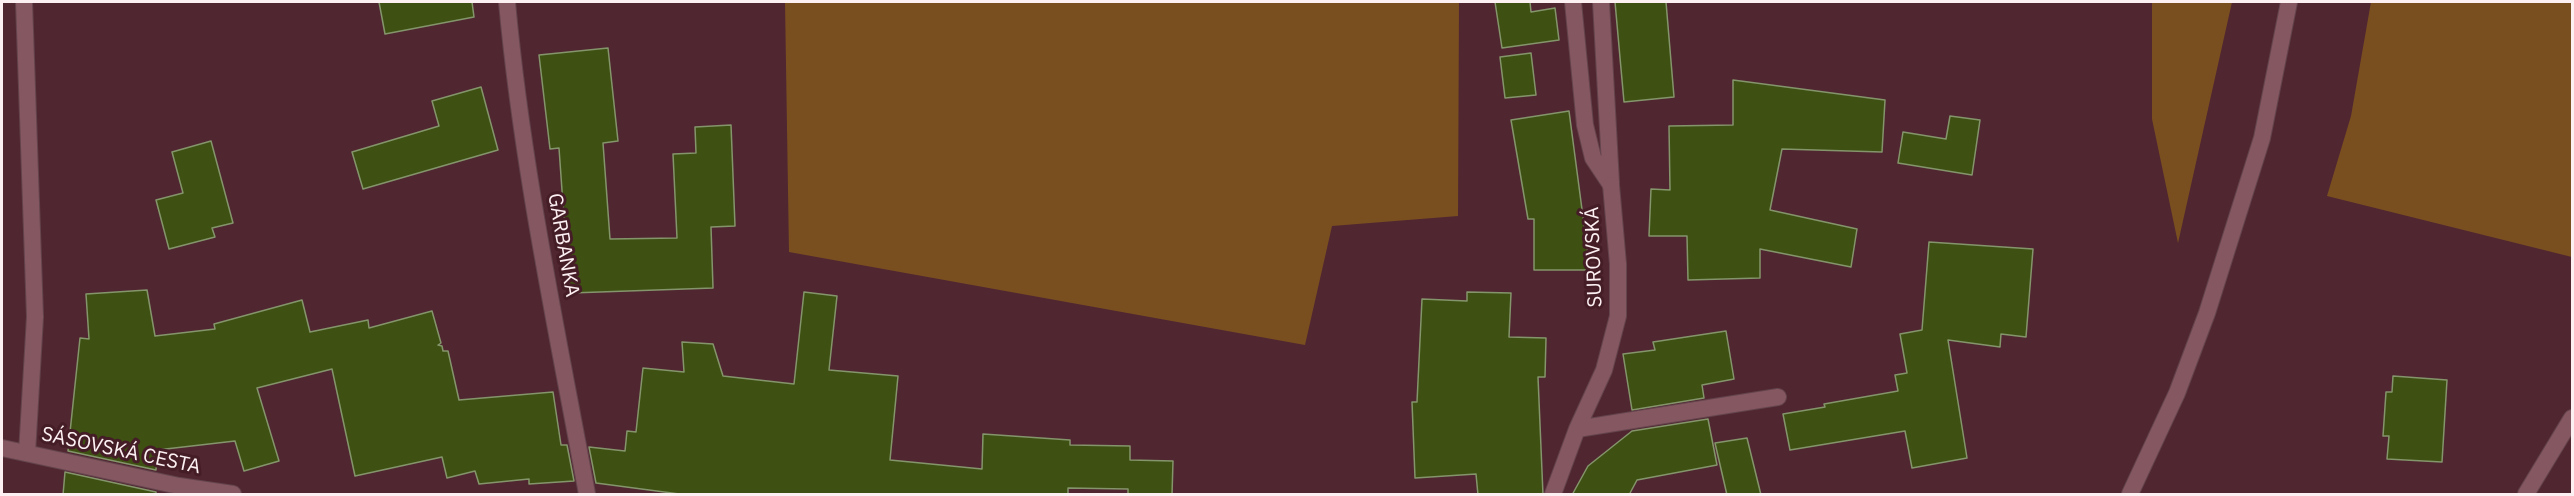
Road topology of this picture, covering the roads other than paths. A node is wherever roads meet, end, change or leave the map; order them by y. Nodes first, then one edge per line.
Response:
1 (24, 2) edge
2 (507, 2) edge
3 (1573, 2) edge
4 (1602, 2) edge
5 (2289, 2) edge
6 (1611, 185) junction
7 (1778, 397) dead end
8 (2572, 418) edge
9 (1577, 429) junction
10 (2, 448) edge
11 (27, 453) junction
12 (232, 495) edge
13 (586, 495) edge
14 (1553, 495) edge
15 (2130, 495) edge
16 (2526, 495) edge

1 - 11 street
2 - 13 street, GARBANKA
3 - 6 street, SUROVSKÁ
4 - 6 street, SUROVSKÁ
5 - 15 street
6 - 9 street, SUROVSKÁ
7 - 9 street
8 - 16 street
9 - 14 street, SUROVSKÁ
10 - 11 street, SÁSOVSKÁ CESTA
11 - 12 street, SÁSOVSKÁ CESTA

